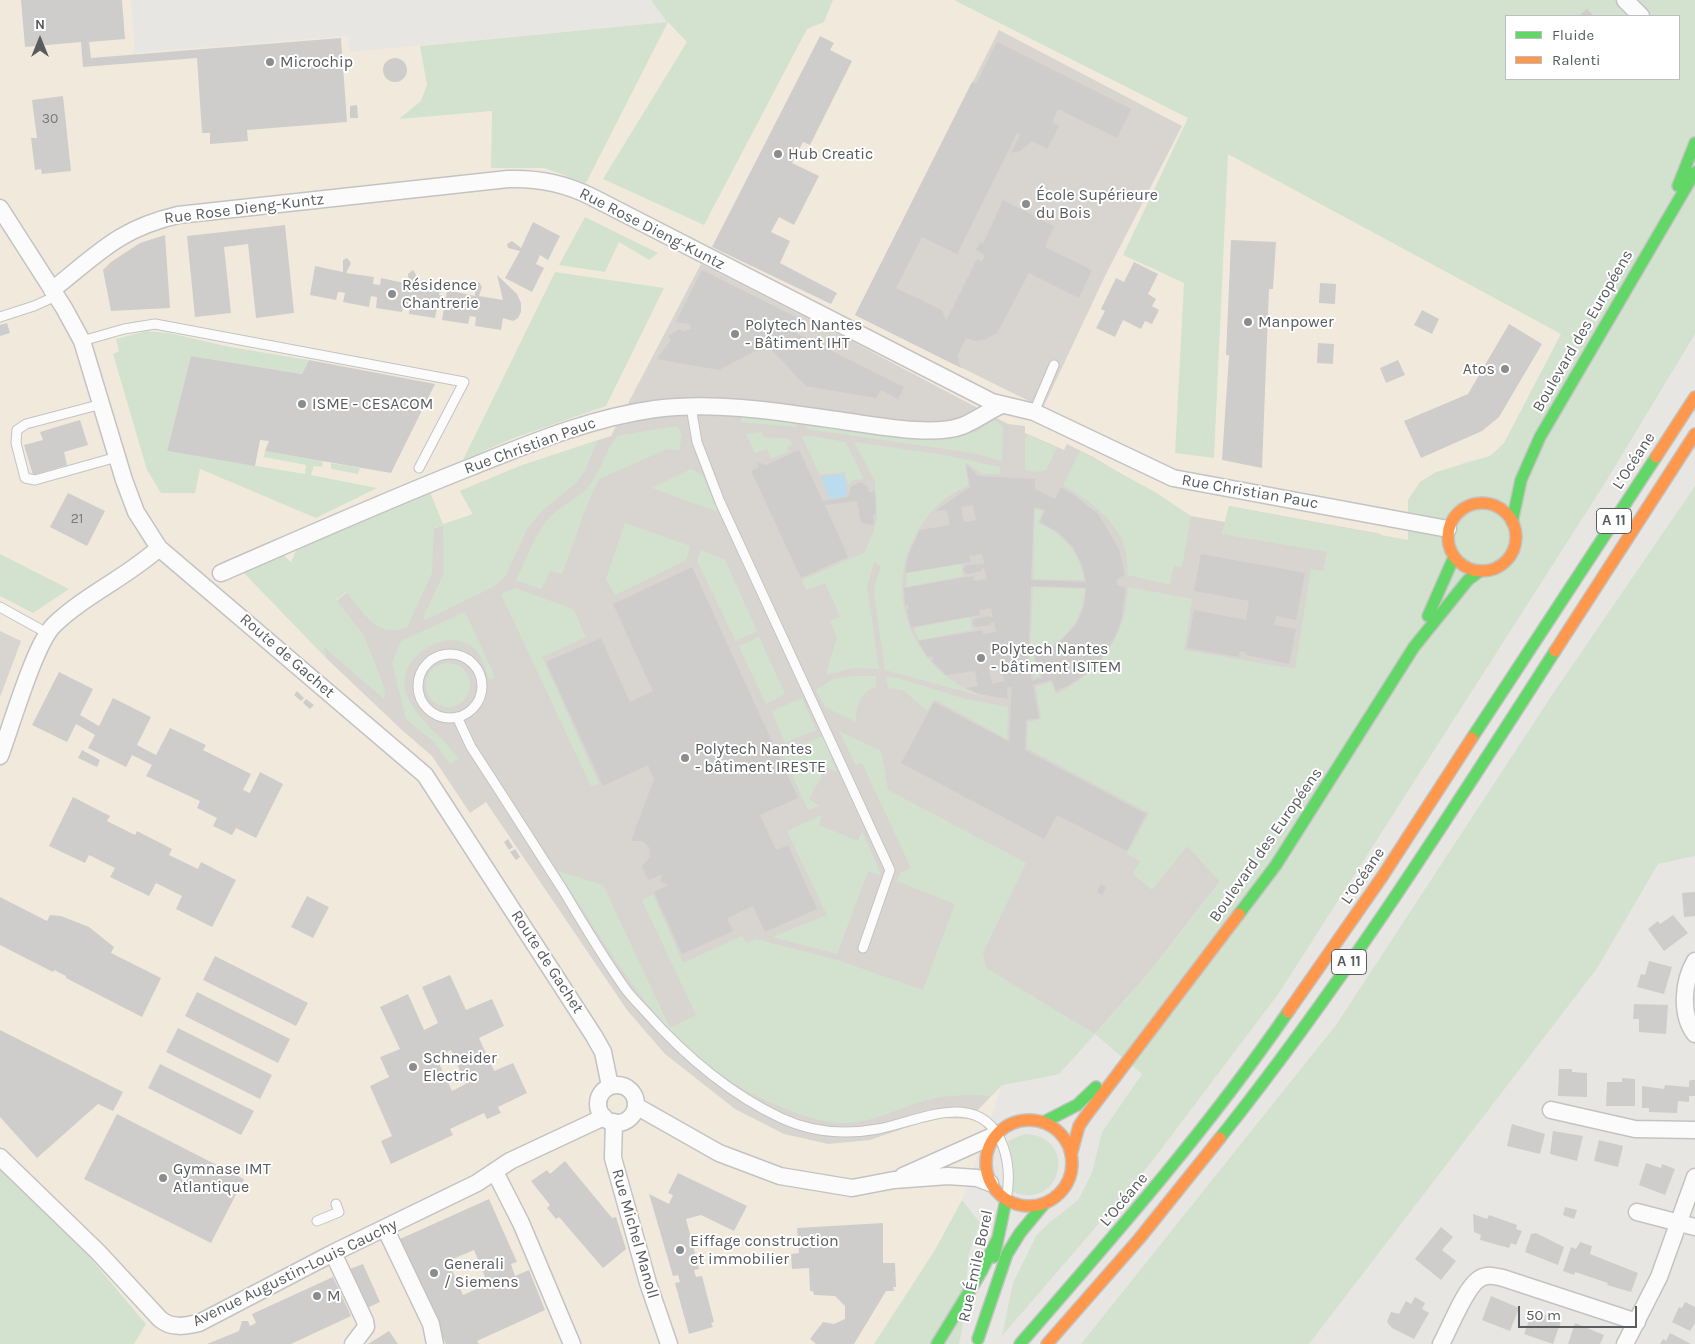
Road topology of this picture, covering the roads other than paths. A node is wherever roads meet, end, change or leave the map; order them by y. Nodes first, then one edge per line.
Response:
1 (1625, 0) edge
2 (1640, 15) edge
3 (1695, 143) edge
4 (1695, 172) edge
5 (0, 208) edge
6 (1663, 223) junction
7 (54, 293) junction
8 (0, 317) edge
9 (82, 341) junction
10 (1054, 365) dead end
11 (1695, 397) edge
12 (102, 404) junction
13 (1002, 405) junction
14 (691, 407) junction
15 (1034, 412) junction
16 (1695, 434) edge
17 (1531, 455) junction
18 (117, 457) junction
19 (419, 468) dead end
20 (1485, 503) junction
21 (1512, 522) junction
22 (1448, 529) junction
23 (159, 548) junction
24 (1454, 557) junction
25 (1480, 571) junction
26 (221, 573) dead end
27 (0, 607) edge
28 (47, 633) junction
29 (1414, 647) junction
30 (457, 717) junction
31 (4, 734) edge
32 (0, 756) edge
33 (863, 948) dead end
34 (1695, 961) edge
35 (1695, 1034) edge
36 (1133, 1054) junction
37 (610, 1086) junction
38 (636, 1106) junction
39 (1551, 1110) dead end
40 (609, 1120) junction
41 (1044, 1122) junction
42 (1695, 1130) edge
43 (996, 1134) junction
44 (1071, 1155) junction
45 (0, 1157) edge
46 (495, 1172) junction
47 (1695, 1177) edge
48 (894, 1180) junction
49 (990, 1183) junction
50 (1006, 1200) junction
51 (336, 1204) dead end
52 (1044, 1204) junction
53 (1637, 1212) dead end
54 (317, 1221) dead end
55 (1688, 1225) edge
56 (385, 1228) junction
57 (998, 1238) junction
58 (333, 1253) junction
59 (1637, 1322) junction
60 (977, 1342) edge
61 (353, 1344) edge
62 (436, 1344) edge
63 (572, 1344) edge
64 (669, 1344) edge
65 (937, 1344) edge
66 (1020, 1344) edge
67 (1047, 1344) edge
68 (1441, 1344) edge
69 (1624, 1344) edge

1 - 2 street
3 - 6 main road, Boulevard des Européens
4 - 6 main road, Boulevard des Européens
5 - 7 street, Route de Gachet
6 - 17 main road, Boulevard des Européens
7 - 8 lane
7 - 9 street, Route de Gachet
7 - 13 street, Rue Rose Dieng-Kuntz
9 - 12 street, Route de Gachet
9 - 19 lane
10 - 15 lane
11 - 66 main road, L’Océane / A 11
12 - 18 street, Route de Gachet
12 - 18 lane
13 - 14 street, Rue Christian Pauc
13 - 15 street, Rue Rose Dieng-Kuntz
14 - 26 street, Rue Christian Pauc
14 - 33 lane
15 - 22 street, Rue Christian Pauc
16 - 67 main road, A 11
17 - 20 main road, Boulevard des Européens
17 - 21 main road, Boulevard des Européens
18 - 23 street, Route de Gachet
20 - 21 main road
20 - 22 main road
21 - 25 main road
22 - 24 main road
23 - 28 street
23 - 37 street, Route de Gachet
24 - 25 main road
24 - 29 main road, Boulevard des Européens
25 - 29 main road, Boulevard des Européens
27 - 28 lane
28 - 31 street
29 - 36 main road, Boulevard des Européens
30 - 30 lane
30 - 43 lane
31 - 32 street
34 - 35 street
36 - 41 main road, Boulevard des Européens
36 - 44 main road, Boulevard des Européens
37 - 38 street
37 - 40 street
38 - 40 street
38 - 48 street
39 - 42 street
40 - 46 street, Avenue Augustin-Louis Cauchy
40 - 64 street, Rue Michel Manoll
41 - 43 main road
41 - 44 main road
43 - 48 street
43 - 49 main road
43 - 50 lane
44 - 52 main road
45 - 58 street, Avenue Augustin-Louis Cauchy
46 - 56 street, Avenue Augustin-Louis Cauchy
46 - 63 street
47 - 55 street
48 - 49 street
49 - 50 main road
50 - 52 main road
50 - 57 main road, Rue Émile Borel
51 - 54 lane
52 - 60 main road, Rue Émile Borel
53 - 55 street
55 - 59 street
56 - 58 street, Avenue Augustin-Louis Cauchy
56 - 62 street
57 - 60 main road, Rue Émile Borel
57 - 65 main road
58 - 61 street
59 - 68 street
59 - 69 street

